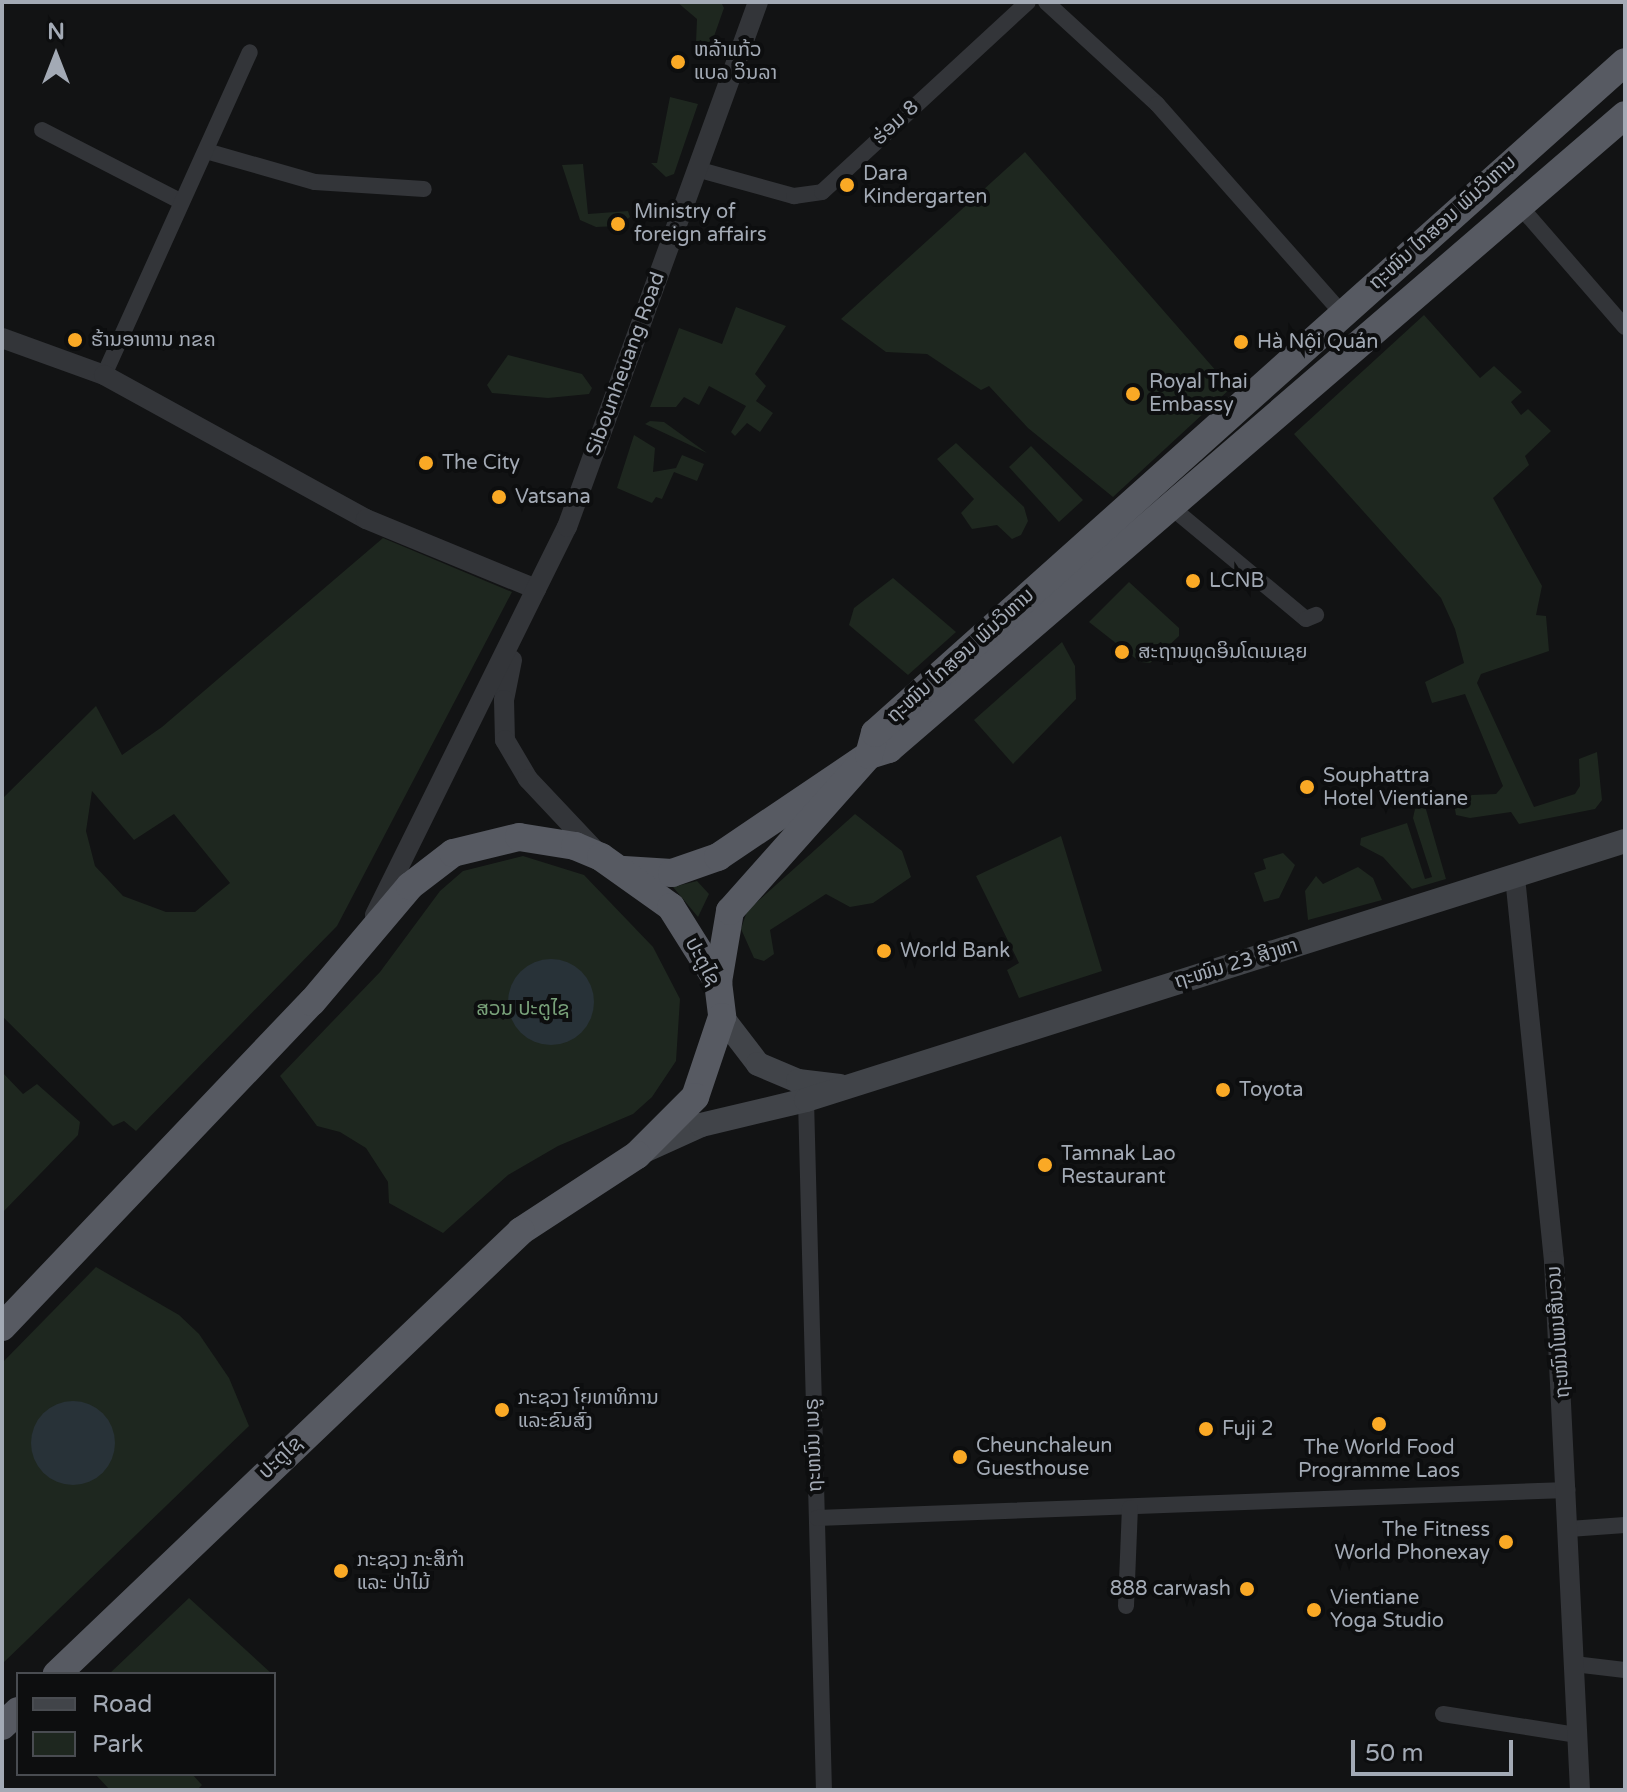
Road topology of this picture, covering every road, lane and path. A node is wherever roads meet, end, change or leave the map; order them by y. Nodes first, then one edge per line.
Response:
1 (758, 2) edge
2 (1028, 2) edge
3 (1046, 2) edge
4 (250, 52) dead end
5 (1625, 62) edge
6 (1625, 115) edge
7 (42, 130) dead end
8 (206, 151) junction
9 (700, 170) junction
10 (424, 189) dead end
11 (182, 202) junction
12 (1518, 204) junction
13 (1342, 313) junction
14 (1625, 327) edge
15 (2, 338) edge
16 (104, 375) junction
17 (1171, 507) junction
18 (536, 589) junction
19 (1316, 615) dead end
20 (1008, 631) junction
21 (518, 633) junction
22 (869, 755) junction
23 (1625, 841) edge
24 (612, 863) junction
25 (1515, 877) junction
26 (366, 933) junction
27 (718, 982) junction
28 (722, 1017) junction
29 (847, 1087) junction
30 (806, 1100) junction
31 (637, 1155) junction
32 (2, 1327) edge
33 (1567, 1490) junction
34 (1130, 1508) junction
35 (817, 1518) junction
36 (1625, 1525) edge
37 (1569, 1529) junction
38 (1126, 1606) dead end
39 (1574, 1664) junction
40 (1625, 1670) edge
41 (59, 1672) edge
42 (1443, 1714) dead end
43 (1577, 1735) junction
44 (824, 1790) edge
45 (1580, 1790) edge

1 - 9 street, Sibounheuang Road
2 - 9 street, ຮ່ອມ 8
3 - 13 street
4 - 8 street
5 - 13 highway, ຖະໜົນ ໄກສອນ ພົມວິຫານ
6 - 12 highway, ຖະໜົນ ໄກສອນ ພົມວິຫານ
7 - 11 street
8 - 10 street
8 - 11 street
9 - 18 street, Sibounheuang Road
11 - 16 street
12 - 14 street
12 - 17 highway, ຖະໜົນ ໄກສອນ ພົມວິຫານ
13 - 20 highway, ຖະໜົນ ໄກສອນ ພົມວິຫານ
15 - 16 street
16 - 18 street
17 - 19 street
17 - 20 highway, ຖະໜົນ ໄກສອນ ພົມວິຫານ
18 - 21 street, Sibounheuang Road
20 - 22 highway, ຖະໜົນ ໄກສອນ ພົມວິຫານ
21 - 24 street, Sibounheuang Road
21 - 26 street, Sibounheuang Road
22 - 24 highway
22 - 27 highway
23 - 25 main road, ຖະໜົນ 23 ສິງຫາ
24 - 26 highway, ປະຕູໄຊ
24 - 27 highway, ປະຕູໄຊ
25 - 29 main road, ຖະໜົນ 23 ສິງຫາ
25 - 33 street, ຖະໜົນໂພນສີນວນ
26 - 32 highway, ປະຕູໄຊ
27 - 28 highway, ປະຕູໄຊ
28 - 29 main road, ຖະໜົນ 23 ສິງຫາ
28 - 31 highway, ປະຕູໄຊ
29 - 30 main road, ຖະໜົນ 23 ສິງຫາ
30 - 31 main road, ຖະໜົນ 23 ສິງຫາ
30 - 35 street, ຖະຫນົນ ເນຣູ
31 - 41 highway, ປະຕູໄຊ
33 - 34 street
33 - 37 street, ຖະໜົນໂພນສີນວນ
34 - 35 street
34 - 38 street
35 - 44 street, ຖະຫນົນ ເນຣູ
36 - 37 street
37 - 39 street, ຖະໜົນໂພນສີນວນ
39 - 40 street
39 - 43 street, ຖະໜົນໂພນສີນວນ
42 - 43 street
43 - 45 street, ຖະໜົນໂພນສີນວນ

